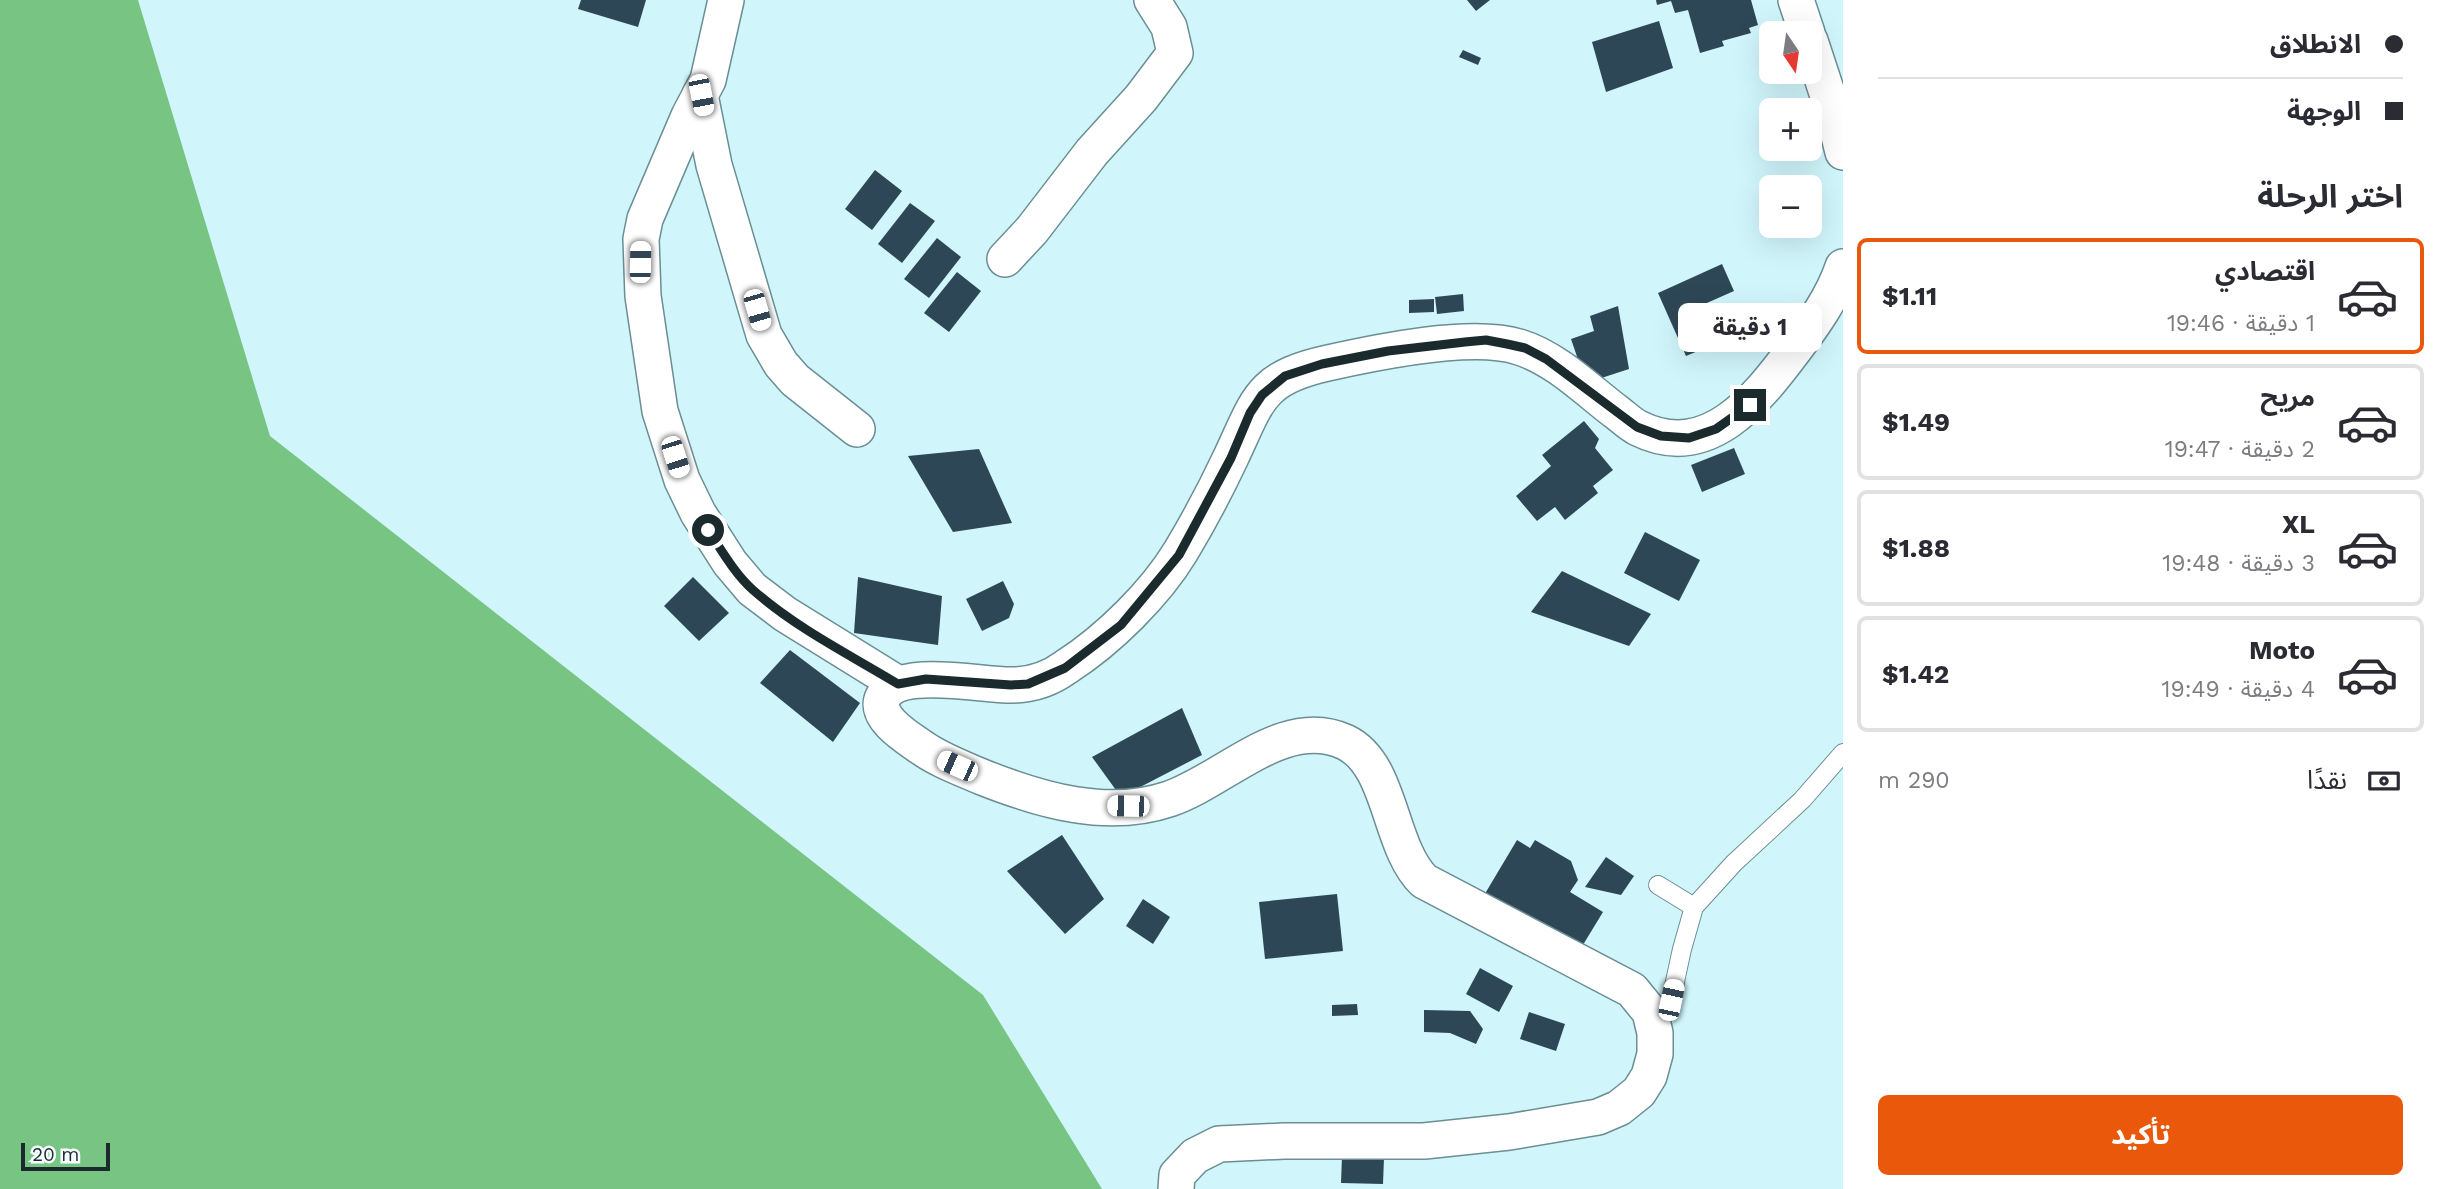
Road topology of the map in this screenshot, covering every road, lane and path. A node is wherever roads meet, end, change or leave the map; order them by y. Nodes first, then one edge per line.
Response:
1 (726, 0) edge
2 (1152, 0) edge
3 (1796, 0) edge
4 (1803, 21) edge
5 (1822, 66) edge
6 (701, 95) junction
7 (1838, 99) edge
8 (1843, 152) edge
9 (1005, 259) dead end
10 (1843, 267) edge
11 (857, 429) dead end
12 (898, 684) junction
13 (1843, 753) edge
14 (1658, 885) dead end
15 (1694, 907) junction
16 (1654, 1033) junction
17 (1176, 1189) edge

1 - 6 street
2 - 9 street
3 - 4 street
5 - 7 street
6 - 11 street
6 - 12 street
7 - 8 street
10 - 12 street
12 - 16 street
13 - 15 lane
14 - 15 lane
15 - 16 lane
16 - 17 street

